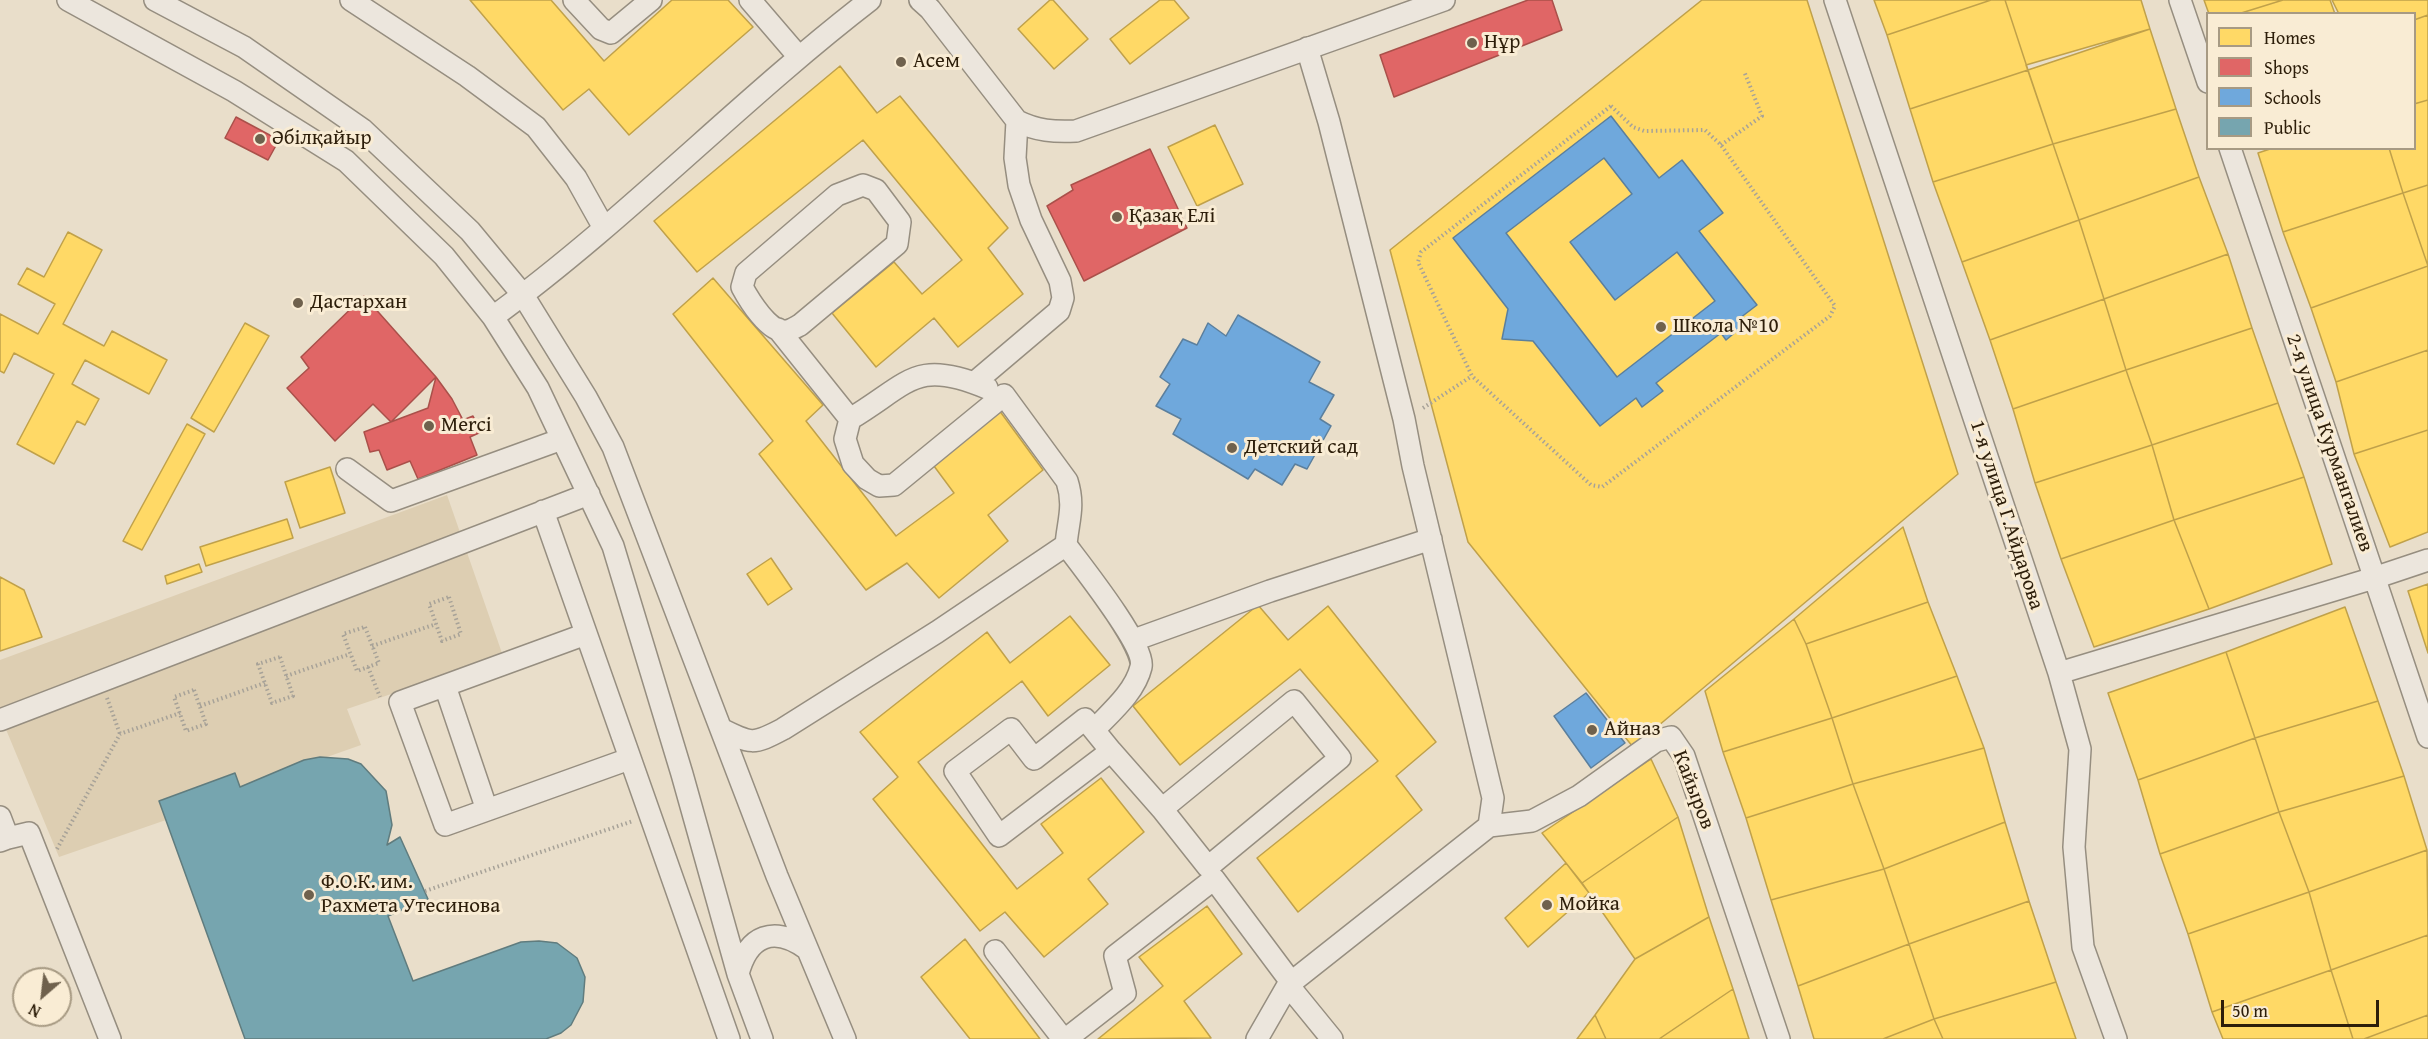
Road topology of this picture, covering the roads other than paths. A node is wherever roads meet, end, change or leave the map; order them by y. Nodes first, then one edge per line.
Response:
1 (68, 0) edge
2 (155, 0) edge
3 (351, 0) edge
4 (574, 0) edge
5 (651, 0) edge
6 (750, 0) edge
7 (870, 0) edge
8 (920, 0) edge
9 (1444, 0) edge
10 (1835, 0) edge
11 (2180, 0) edge
12 (1307, 48) junction
13 (799, 57) junction
14 (2206, 76) edge
15 (1017, 121) junction
16 (2231, 150) edge
17 (604, 228) junction
18 (524, 295) junction
19 (493, 317) junction
20 (778, 329) junction
21 (974, 383) junction
22 (1004, 395) junction
23 (850, 419) junction
24 (562, 439) junction
25 (347, 469) dead end
26 (589, 494) junction
27 (543, 512) junction
28 (1431, 539) junction
29 (1066, 545) junction
30 (2428, 560) edge
31 (2374, 578) junction
32 (586, 634) junction
33 (1134, 640) junction
34 (2059, 674) junction
35 (445, 686) junction
36 (0, 720) edge
37 (721, 729) junction
38 (1094, 729) junction
39 (2428, 737) edge
40 (1111, 751) junction
41 (629, 759) junction
42 (1162, 809) junction
43 (487, 810) junction
44 (0, 817) edge
45 (1489, 826) junction
46 (4, 839) edge
47 (1211, 873) junction
48 (807, 949) junction
49 (995, 951) dead end
50 (738, 974) junction
51 (1289, 984) junction
52 (757, 1038) edge
53 (110, 1039) edge
54 (729, 1039) edge
55 (845, 1039) edge
56 (1064, 1039) edge
57 (1257, 1039) edge
58 (1332, 1039) edge
59 (1779, 1039) edge
60 (2116, 1039) edge

1 - 19 street
2 - 18 street
3 - 17 street
4 - 5 street
6 - 13 street
7 - 13 street
8 - 15 street
9 - 12 street
10 - 34 street, 1-я улица Г.Айдарова
11 - 14 street
12 - 15 street
12 - 28 street
13 - 17 street
15 - 21 street
16 - 31 street, 2-я улица Курмангалиев
17 - 18 street
18 - 19 street
18 - 37 street
19 - 24 street
20 - 20 street
20 - 23 street
21 - 22 street
21 - 23 street
22 - 23 street
22 - 29 street
24 - 25 street
24 - 26 street
26 - 27 street
26 - 50 street
27 - 32 street
27 - 36 street
28 - 33 street
28 - 45 street
29 - 33 street
29 - 37 street
30 - 31 street
31 - 34 street
31 - 39 street, 2-я улица Курмангалиев
32 - 35 street
32 - 41 street
33 - 38 street
34 - 60 street, 1-я улица Г.Айдарова
35 - 43 street
35 - 43 street
37 - 48 street
38 - 40 street
38 - 40 street
40 - 42 street
41 - 43 street
41 - 54 street
42 - 47 street
42 - 47 street
44 - 46 street
45 - 51 street
45 - 59 street, Кайыров
46 - 53 street
47 - 51 street
47 - 56 street
48 - 50 street
48 - 55 street
49 - 56 street
50 - 52 street
51 - 57 street
51 - 58 street

